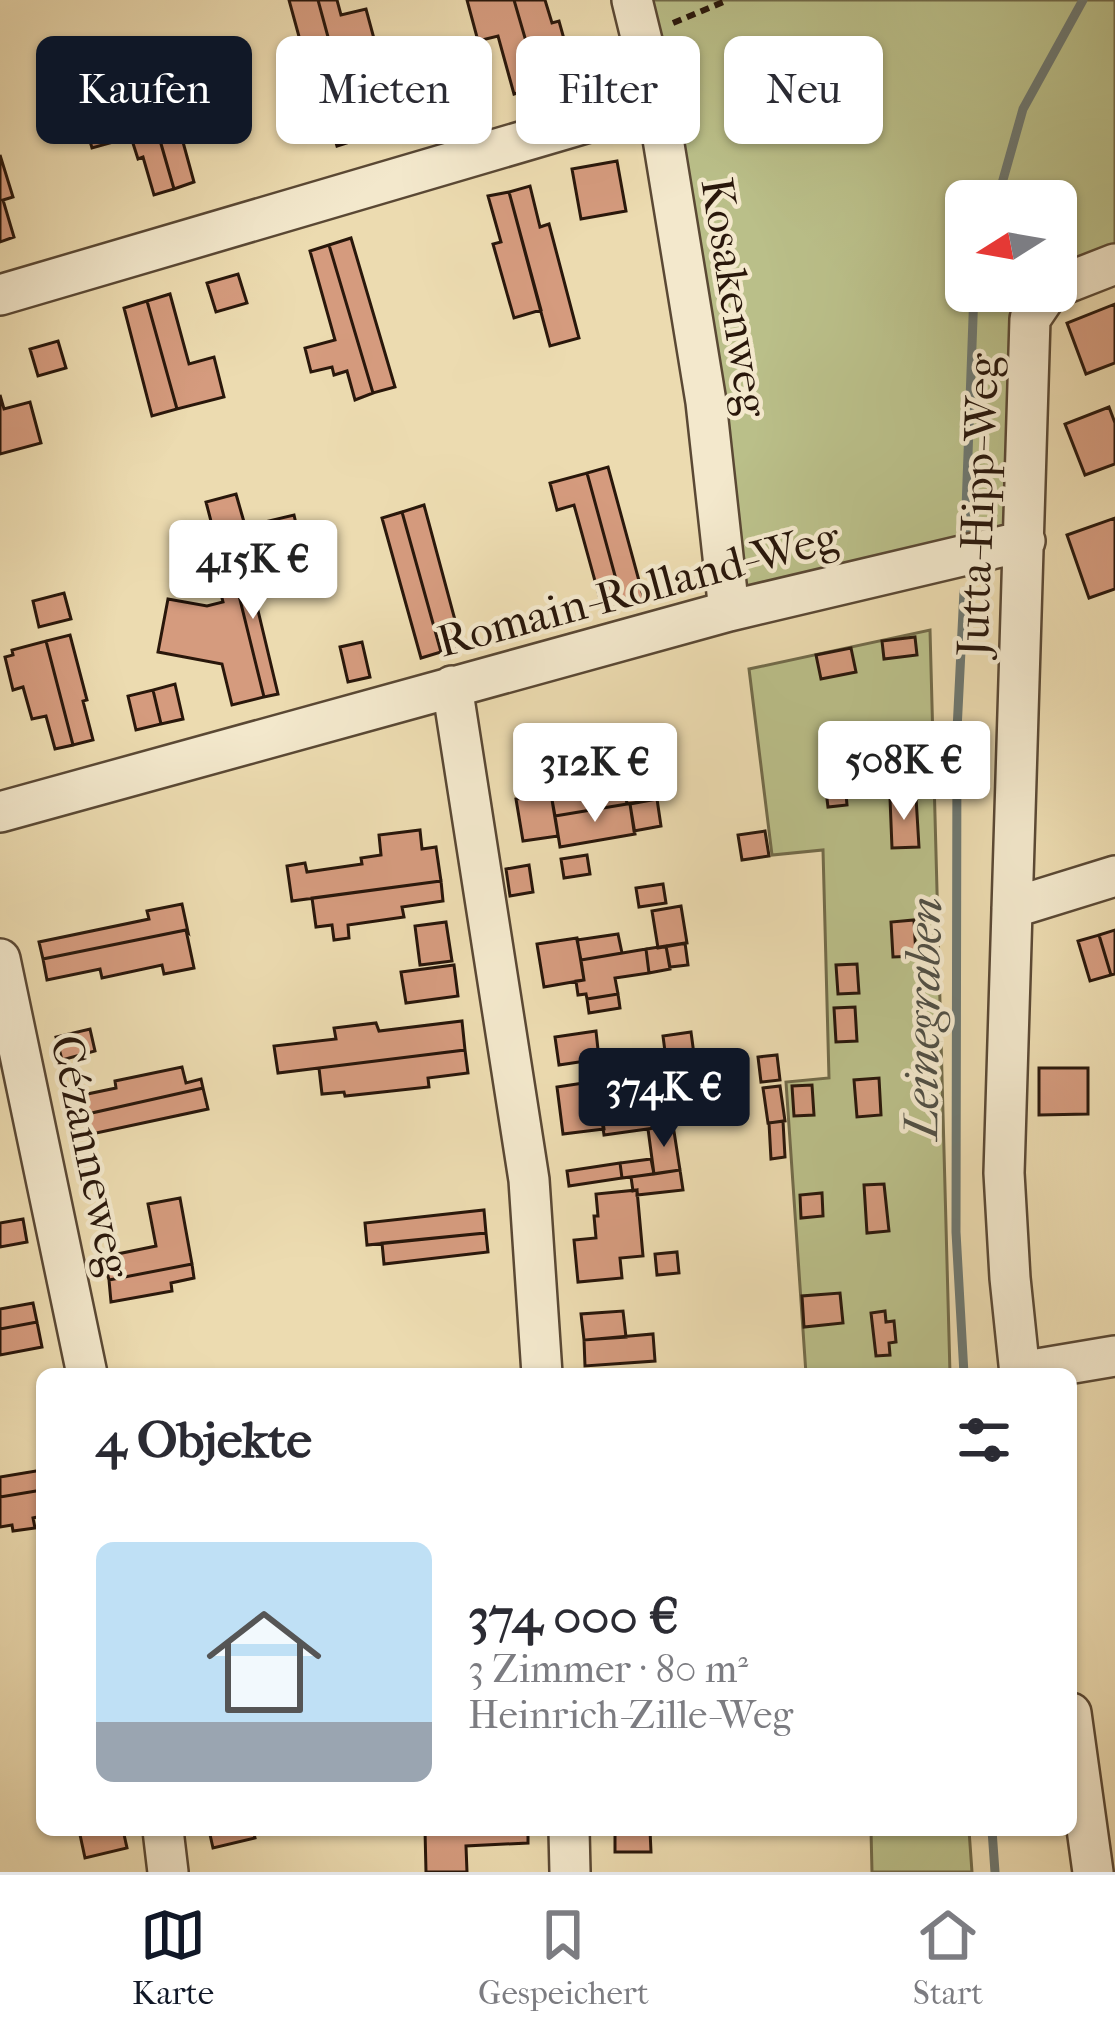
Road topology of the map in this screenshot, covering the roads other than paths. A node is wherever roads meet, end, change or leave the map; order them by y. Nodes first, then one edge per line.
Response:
1 (516, 143) edge
2 (664, 144) edge
3 (1115, 264) edge
4 (1077, 279) edge
5 (0, 295) edge
6 (1035, 312) edge
7 (1024, 541) junction
8 (729, 610) junction
9 (452, 686) junction
10 (0, 812) edge
11 (1115, 876) edge
12 (1012, 908) junction
13 (0, 959) edge
14 (1115, 1356) edge
15 (86, 1368) edge
16 (542, 1368) edge
17 (1019, 1368) edge
18 (1048, 1368) edge
19 (1077, 1734) edge
20 (1101, 1819) edge
21 (164, 1836) edge
22 (569, 1836) edge
23 (168, 1872) edge
24 (570, 1872) edge
25 (1093, 1872) edge

1 - 5 street
2 - 8 street, Kosakenweg
3 - 4 street
6 - 7 street, Jutta-Hipp-Weg
7 - 8 street, Romain-Rolland-Weg
7 - 12 street, Jutta-Hipp-Weg
8 - 9 street, Romain-Rolland-Weg
9 - 10 street, Romain-Rolland-Weg
9 - 16 street
11 - 12 street
12 - 17 street, Jutta-Hipp-Weg
13 - 15 street, Cézanneweg
14 - 18 street
19 - 20 street
20 - 25 street
21 - 23 street
22 - 24 street

